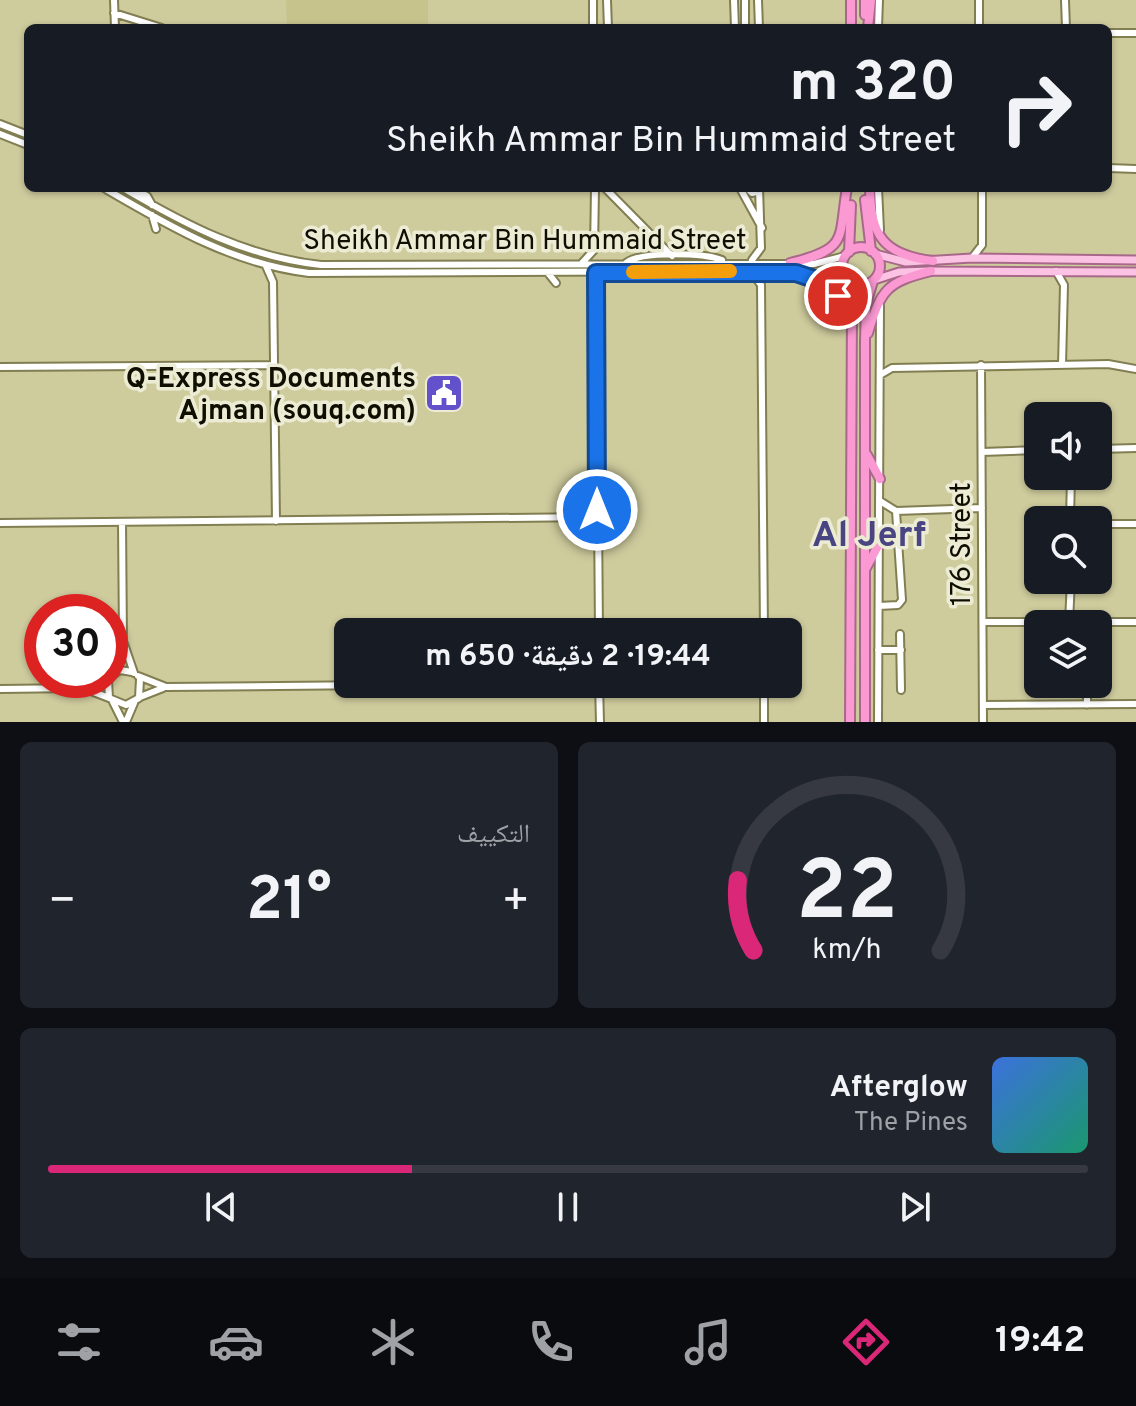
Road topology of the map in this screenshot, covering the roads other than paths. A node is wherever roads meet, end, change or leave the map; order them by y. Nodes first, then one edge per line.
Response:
1 (114, 0) edge
2 (593, 0) edge
3 (607, 0) edge
4 (734, 0) edge
5 (745, 0) edge
6 (758, 0) edge
7 (851, 0) edge
8 (868, 0) edge
9 (879, 0) edge
10 (979, 0) edge
11 (1065, 0) edge
12 (114, 13) junction
13 (115, 24) edge
14 (149, 24) edge
15 (593, 24) edge
16 (608, 24) edge
17 (735, 24) edge
18 (745, 24) edge
19 (759, 24) edge
20 (851, 24) edge
21 (866, 24) edge
22 (878, 24) edge
23 (979, 24) edge
24 (1066, 24) edge
25 (1112, 33) edge
26 (1136, 33) edge
27 (0, 124) edge
28 (24, 133) edge
29 (0, 134) edge
30 (24, 143) edge
31 (1112, 168) edge
32 (1136, 169) edge
33 (111, 192) edge
34 (130, 192) edge
35 (140, 192) edge
36 (595, 192) edge
37 (610, 192) edge
38 (742, 192) edge
39 (759, 192) edge
40 (849, 192) edge
41 (849, 192) edge
42 (868, 192) edge
43 (868, 192) edge
44 (878, 192) edge
45 (982, 192) edge
46 (152, 205) junction
47 (152, 215) junction
48 (762, 228) junction
49 (156, 229) dead end
50 (880, 237) junction
51 (983, 240) junction
52 (594, 246) junction
53 (761, 248) junction
54 (873, 252) junction
55 (441, 253) dead end
56 (510, 253) dead end
57 (847, 254) junction
58 (672, 256) junction
59 (972, 258) junction
60 (995, 258) junction
61 (1136, 260) edge
62 (725, 262) junction
63 (749, 262) junction
64 (771, 262) junction
65 (582, 263) junction
66 (604, 263) junction
67 (626, 263) junction
68 (790, 263) junction
69 (263, 264) junction
70 (441, 264) junction
71 (510, 264) junction
72 (932, 266) junction
73 (1053, 269) junction
74 (1079, 269) junction
75 (286, 270) junction
76 (751, 271) junction
77 (772, 271) junction
78 (630, 272) junction
79 (698, 272) junction
80 (1136, 272) edge
81 (548, 273) junction
82 (596, 273) junction
83 (796, 273) junction
84 (478, 274) junction
85 (846, 278) junction
86 (874, 280) junction
87 (622, 282) dead end
88 (704, 282) dead end
89 (556, 283) dead end
90 (478, 285) dead end
91 (761, 285) junction
92 (1064, 285) junction
93 (273, 286) junction
94 (881, 296) junction
95 (852, 331) junction
96 (586, 338) dead end
97 (596, 338) junction
98 (865, 341) junction
99 (880, 360) junction
100 (274, 365) junction
101 (981, 365) junction
102 (1064, 365) junction
103 (0, 367) edge
104 (892, 368) junction
105 (1136, 369) edge
106 (880, 375) junction
107 (1136, 448) edge
108 (1112, 449) edge
109 (982, 450) junction
110 (1024, 450) edge
111 (865, 451) junction
112 (880, 479) junction
113 (880, 501) junction
114 (982, 510) junction
115 (894, 511) junction
116 (597, 517) junction
117 (541, 518) junction
118 (276, 521) junction
119 (122, 522) junction
120 (880, 522) junction
121 (0, 523) edge
122 (1136, 524) edge
123 (1112, 525) edge
124 (541, 530) dead end
125 (879, 544) junction
126 (866, 569) junction
127 (123, 594) edge
128 (879, 606) junction
129 (599, 618) edge
130 (764, 618) edge
131 (983, 622) junction
132 (1024, 622) edge
133 (1112, 622) edge
134 (1136, 622) edge
135 (900, 634) dead end
136 (878, 650) junction
137 (901, 650) junction
138 (128, 654) edge
139 (128, 671) edge
140 (136, 674) junction
141 (334, 685) edge
142 (166, 687) junction
143 (0, 689) edge
144 (24, 689) edge
145 (901, 690) dead end
146 (106, 698) edge
147 (599, 698) edge
148 (764, 698) edge
149 (1087, 698) edge
150 (111, 700) junction
151 (137, 700) junction
152 (1136, 704) edge
153 (983, 705) junction
154 (1087, 705) junction
155 (865, 720) edge
156 (124, 722) edge
157 (600, 722) edge
158 (764, 722) edge
159 (850, 722) edge
160 (878, 722) edge
161 (983, 722) edge

1 - 12 street
2 - 15 street
3 - 16 street
4 - 17 street
5 - 18 street
6 - 19 street
7 - 20 highway
8 - 21 highway
9 - 22 street
10 - 23 street
11 - 24 street
12 - 13 street
12 - 14 street
25 - 26 street
27 - 28 street
29 - 30 street
31 - 32 street
33 - 47 street, Sheikh Ammar Bin Hummaid Street
34 - 46 street, Sheikh Ammar Bin Hummaid Street
35 - 46 street
36 - 52 street
37 - 58 street
38 - 48 street
39 - 48 street
40 - 57 highway
41 - 68 highway
42 - 50 highway
43 - 54 highway
44 - 50 street
45 - 51 street
46 - 70 street, Sheikh Ammar Bin Hummaid Street
47 - 49 street
47 - 69 street, Sheikh Ammar Bin Hummaid Street
48 - 53 street
50 - 72 highway
51 - 59 street
51 - 60 street
52 - 65 street
52 - 66 street
53 - 63 street
53 - 64 street
54 - 57 highway
54 - 72 main road
54 - 86 highway
55 - 70 street
56 - 71 street
57 - 68 street, Sheikh Ammar Bin Hummaid Street
57 - 85 highway
58 - 62 street
58 - 67 street
59 - 60 main road
59 - 72 main road
60 - 61 main road
62 - 63 street, Sheikh Ammar Bin Hummaid Street
62 - 67 street, Sheikh Ammar Bin Hummaid Street
63 - 64 street, Sheikh Ammar Bin Hummaid Street
64 - 68 street, Sheikh Ammar Bin Hummaid Street
65 - 66 street, Sheikh Ammar Bin Hummaid Street
65 - 71 street, Sheikh Ammar Bin Hummaid Street
66 - 67 street, Sheikh Ammar Bin Hummaid Street
69 - 75 street, Sheikh Ammar Bin Hummaid Street
69 - 93 street
70 - 71 street, Sheikh Ammar Bin Hummaid Street
72 - 73 main road
72 - 86 main road
72 - 94 highway
73 - 74 main road
73 - 92 street
74 - 80 main road
74 - 92 street
75 - 84 street, Sheikh Ammar Bin Hummaid Street
75 - 93 street
76 - 77 street, Sheikh Ammar Bin Hummaid Street
76 - 79 street, Sheikh Ammar Bin Hummaid Street
76 - 91 street
77 - 83 street, Sheikh Ammar Bin Hummaid Street
77 - 91 street
78 - 79 street, Sheikh Ammar Bin Hummaid Street
78 - 82 street, Sheikh Ammar Bin Hummaid Street
78 - 87 street
79 - 88 street
81 - 82 street, Sheikh Ammar Bin Hummaid Street
81 - 84 street, Sheikh Ammar Bin Hummaid Street
81 - 89 street
82 - 97 street
83 - 85 street, Sheikh Ammar Bin Hummaid Street
83 - 95 highway
84 - 90 street
85 - 86 highway
85 - 95 highway
86 - 98 highway
91 - 130 street
92 - 102 street
93 - 100 street
94 - 98 highway
94 - 99 street
95 - 159 highway
96 - 97 street
97 - 116 street
98 - 111 highway
99 - 104 street
99 - 106 street
100 - 103 street
100 - 118 street
101 - 102 street
101 - 104 street
101 - 109 street, 176 Street
102 - 105 street
104 - 106 street
106 - 112 street
107 - 108 street
109 - 110 street
109 - 114 street, 176 Street
111 - 112 highway
111 - 126 highway
112 - 113 street
113 - 115 street
113 - 120 street
114 - 115 street
114 - 131 street, 176 Street
115 - 120 street
115 - 128 street
116 - 117 street
116 - 129 street
117 - 118 street
117 - 124 street
118 - 119 street
119 - 121 street
119 - 127 street
120 - 125 street
122 - 123 street
125 - 126 highway
125 - 128 street
126 - 155 highway
128 - 136 street
131 - 132 street
131 - 153 street, 176 Street
133 - 134 street
135 - 137 street
136 - 137 street
136 - 160 street
137 - 145 street
138 - 140 street
139 - 140 street
140 - 142 street
140 - 151 street
141 - 142 street
142 - 151 street
143 - 144 street
146 - 150 street
147 - 157 street
148 - 158 street
149 - 154 street
150 - 151 street
150 - 156 street
151 - 156 street
152 - 154 street
153 - 154 street
153 - 161 street, 176 Street

